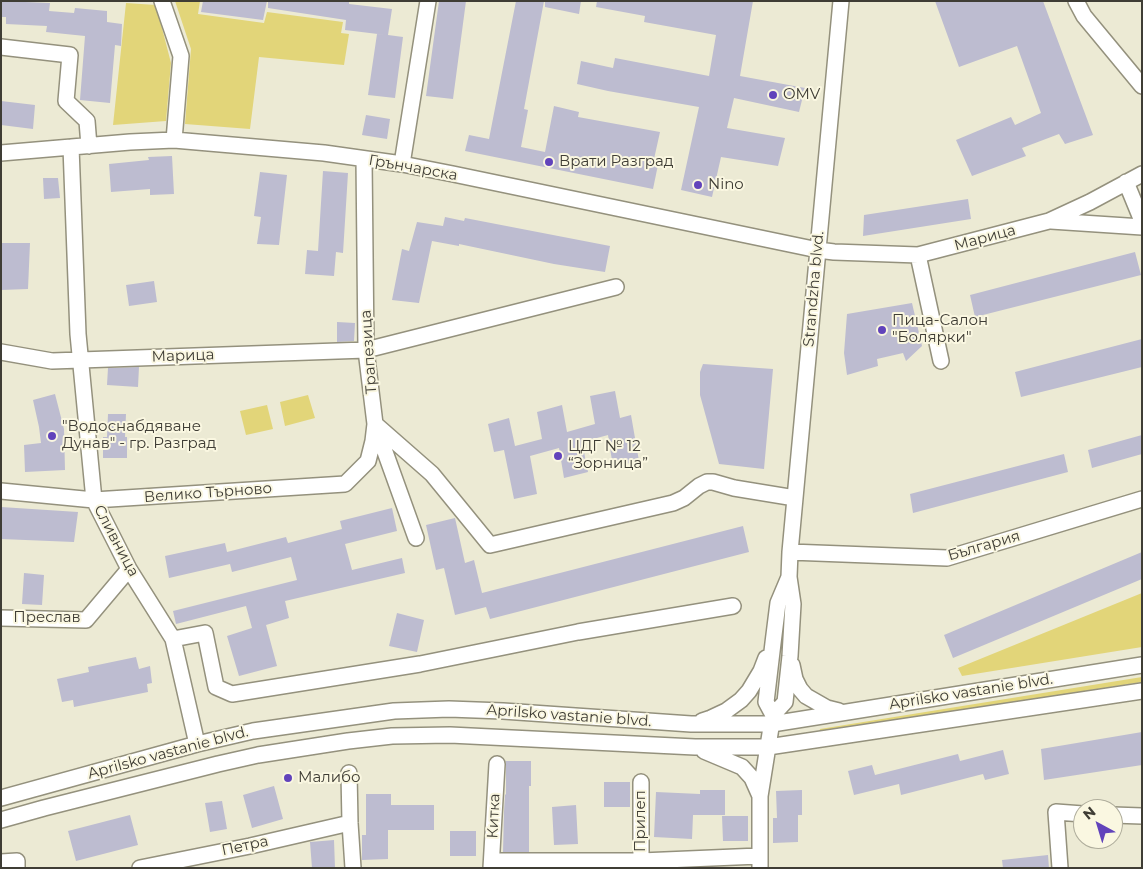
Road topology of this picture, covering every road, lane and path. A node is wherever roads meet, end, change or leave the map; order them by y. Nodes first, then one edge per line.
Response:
1 (162, 1) edge
2 (428, 1) edge
3 (841, 1) edge
4 (1076, 1) edge
5 (1, 47) edge
6 (1142, 86) edge
7 (174, 140) junction
8 (89, 146) junction
9 (71, 147) junction
10 (1, 153) edge
11 (364, 159) junction
12 (402, 164) junction
13 (1142, 174) edge
14 (1126, 182) junction
15 (1049, 221) junction
16 (1142, 221) edge
17 (1142, 226) edge
18 (818, 250) junction
19 (918, 255) junction
20 (616, 287) dead end
21 (366, 350) junction
22 (1, 352) edge
23 (81, 360) junction
24 (941, 361) dead end
25 (375, 424) junction
26 (1, 491) edge
27 (795, 498) junction
28 (1142, 499) edge
29 (94, 500) junction
30 (416, 538) dead end
31 (790, 552) junction
32 (129, 569) junction
33 (789, 577) junction
34 (733, 606) dead end
35 (1, 618) edge
36 (172, 639) junction
37 (772, 642) junction
38 (790, 656) junction
39 (1142, 665) edge
40 (1142, 691) edge
41 (846, 712) junction
42 (772, 720) junction
43 (691, 724) junction
44 (197, 744) junction
45 (695, 747) junction
46 (768, 747) junction
47 (497, 764) dead end
48 (349, 773) dead end
49 (641, 782) dead end
50 (760, 796) junction
51 (1, 798) edge
52 (1073, 813) edge
53 (1123, 815) edge
54 (1142, 816) edge
55 (1, 820) edge
56 (350, 823) junction
57 (641, 860) junction
58 (1, 862) edge
59 (759, 862) edge
60 (493, 865) edge
61 (17, 868) edge
62 (140, 868) edge
63 (353, 868) edge
64 (1060, 868) edge

1 - 7 street
2 - 12 street
3 - 18 street, Strandzha blvd.
4 - 6 street
5 - 8 street
7 - 8 street, Грънчарска
7 - 11 street, Грънчарска
8 - 9 street, Грънчарска
9 - 10 street, Грънчарска
9 - 23 street, Сливница
11 - 12 street, Грънчарска
11 - 21 street, Трапезица
12 - 18 street, Грънчарска
13 - 14 street, Марица
14 - 15 street, Марица
14 - 16 street
15 - 17 street
15 - 19 street, Марица
18 - 19 street, Марица
18 - 27 street, Strandzha blvd.
19 - 24 street
20 - 21 street, Марица
21 - 23 street, Марица
21 - 25 street, Трапезица
22 - 23 street, Марица
23 - 29 street, Сливница
25 - 27 street
25 - 29 street, Велико Търново
25 - 30 street, Трапезица
26 - 29 street, Велико Търново
27 - 31 street, Strandzha blvd.
28 - 31 street, България
29 - 32 street, Сливница
31 - 33 street, Strandzha blvd.
32 - 35 street, Преслав
32 - 36 street, Сливница
33 - 37 street, Strandzha blvd.
33 - 38 street, Strandzha blvd.
34 - 36 street
36 - 44 street, Сливница
37 - 42 street, Strandzha blvd.
37 - 43 street
38 - 41 street
38 - 42 street, Strandzha blvd.
39 - 41 street, Aprilsko vastanie blvd.
40 - 46 street, Aprilsko vastanie blvd.
41 - 42 street, Aprilsko vastanie blvd.
42 - 43 street, Aprilsko vastanie blvd.
42 - 46 street, Strandzha blvd.
43 - 44 street, Aprilsko vastanie blvd.
44 - 51 street, Aprilsko vastanie blvd.
45 - 46 street, Aprilsko vastanie blvd.
45 - 50 street
45 - 55 street, Aprilsko vastanie blvd.
46 - 50 street, Strandzha blvd.
47 - 60 street, Китка
48 - 56 street
49 - 57 street, Прилеп
50 - 59 street, Strandzha blvd.
52 - 64 street
53 - 54 street
56 - 62 street, Петра
56 - 63 street
57 - 59 street
57 - 60 street
58 - 61 street

